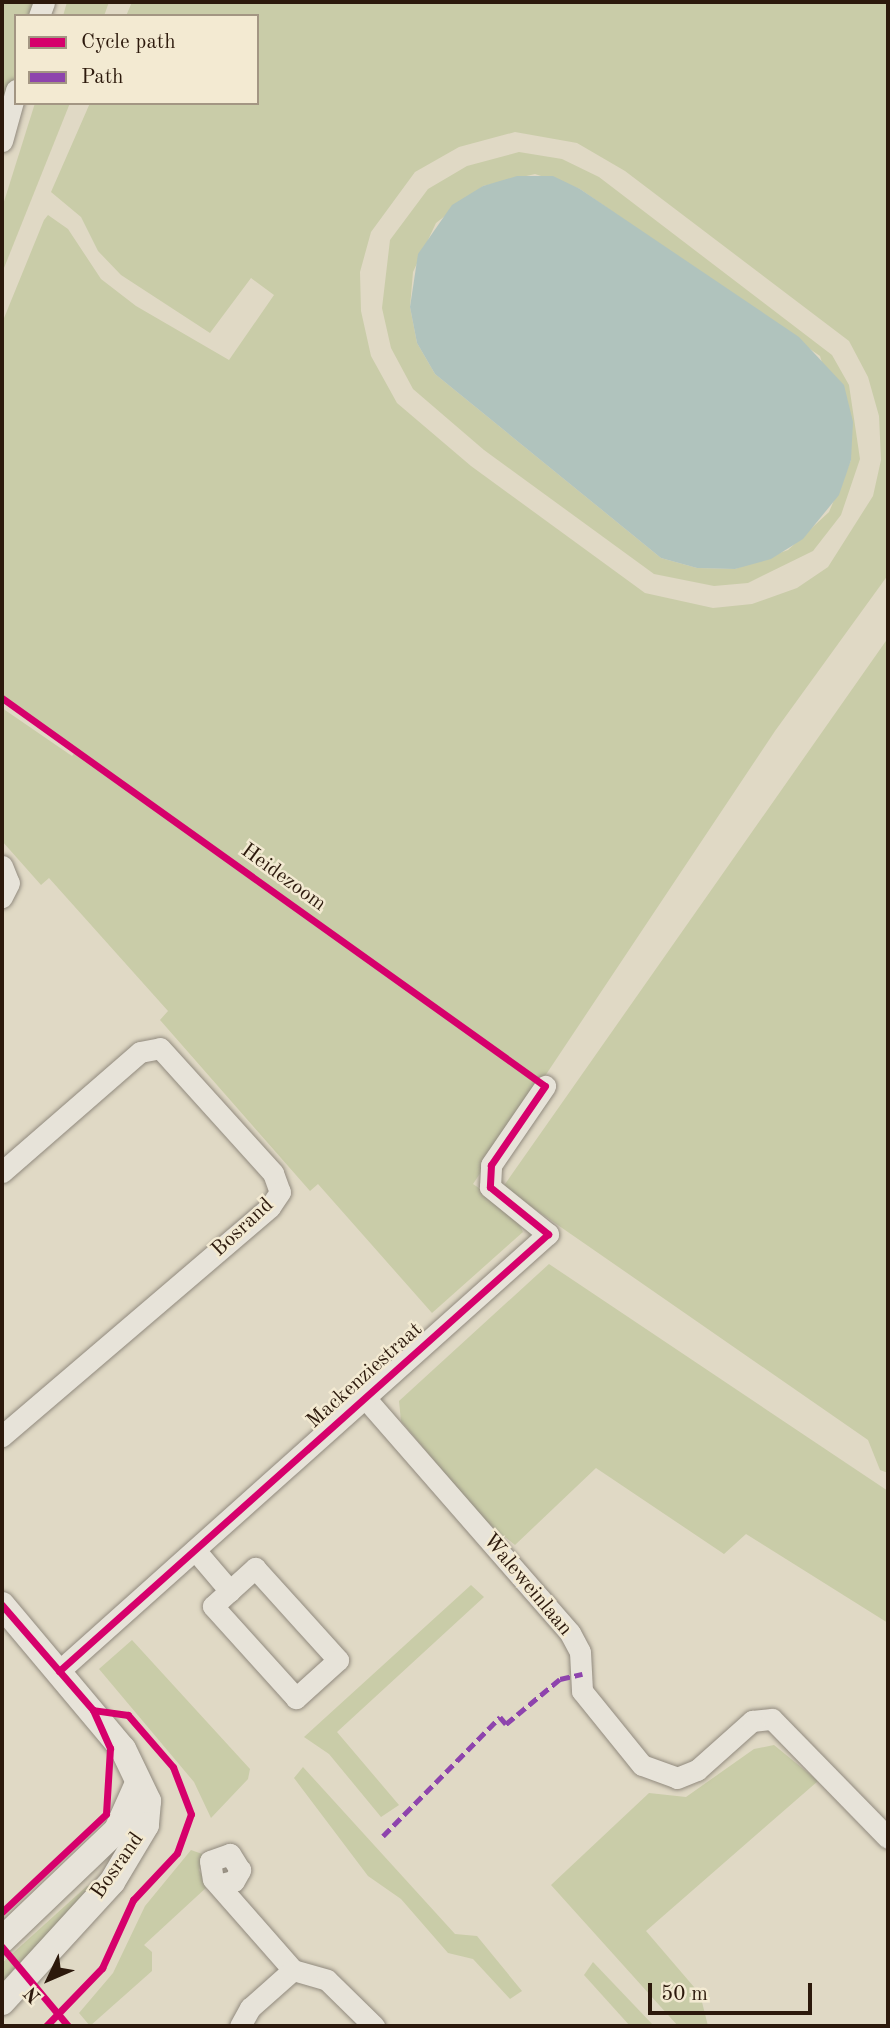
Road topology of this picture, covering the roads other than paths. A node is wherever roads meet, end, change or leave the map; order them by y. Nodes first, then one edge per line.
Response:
1 (14, 97) edge
2 (2, 141) edge
3 (2, 866) edge
4 (2, 897) edge
5 (545, 1086) dead end
6 (2, 1172) edge
7 (366, 1399) junction
8 (2, 1436) edge
9 (195, 1550) junction
10 (230, 1591) junction
11 (2, 1605) edge
12 (59, 1671) junction
13 (138, 1783) junction
14 (888, 1838) edge
15 (221, 1884) dead end
16 (2, 1940) edge
17 (293, 1970) junction
18 (2, 2002) edge
19 (240, 2026) edge
20 (374, 2026) edge

1 - 2 street
3 - 4 street
5 - 7 street, Mackenziestraat
6 - 8 street, Bosrand
7 - 9 street, Mackenziestraat
7 - 14 street, Waleweinlaan
9 - 10 street
9 - 12 street, Mackenziestraat
10 - 10 street
11 - 12 street, Bosrand
12 - 13 street, Bosrand
13 - 16 street, Bosrand
13 - 18 street, Bosrand
15 - 17 street
17 - 19 street
17 - 20 street

